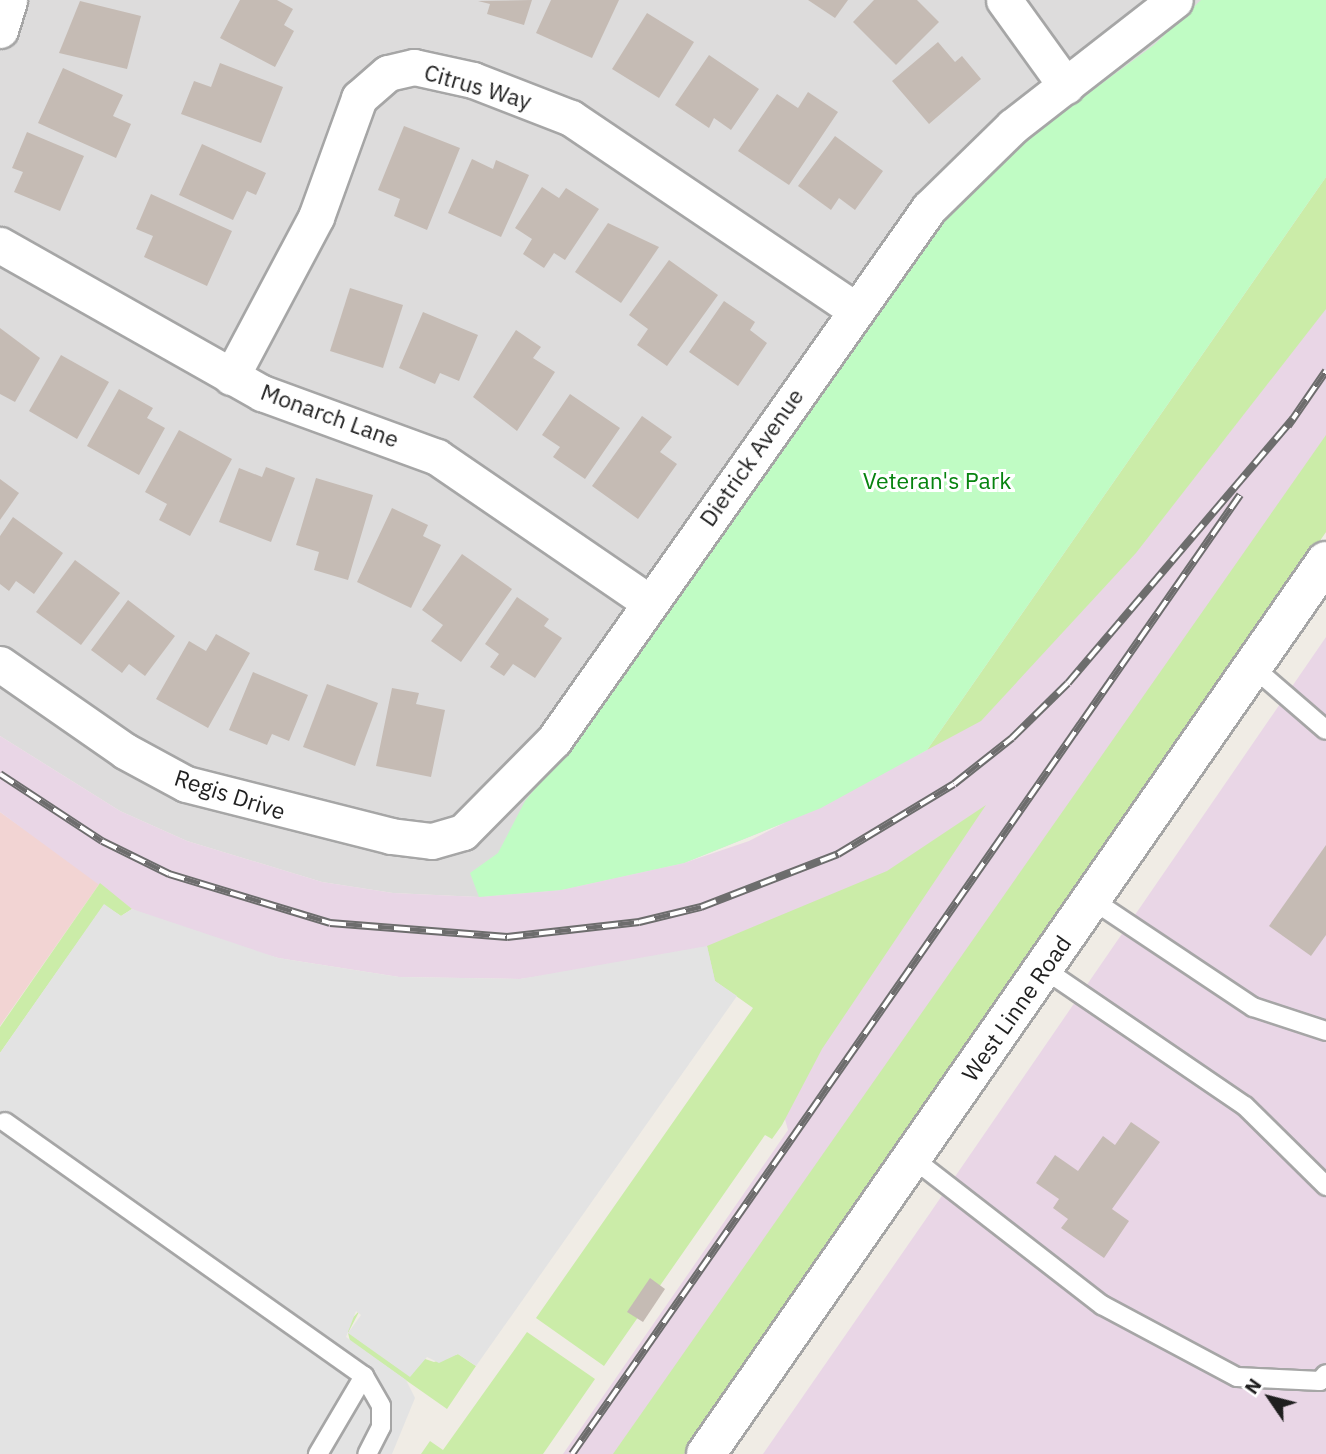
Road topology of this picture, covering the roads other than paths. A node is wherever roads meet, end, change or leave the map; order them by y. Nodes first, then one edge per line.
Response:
1 (9, 0) edge
2 (1004, 0) edge
3 (1175, 0) edge
4 (0, 30) edge
5 (1066, 86) junction
6 (0, 245) edge
7 (855, 309) junction
8 (231, 377) junction
9 (1326, 561) edge
10 (650, 603) junction
11 (0, 664) edge
12 (1252, 667) junction
13 (1326, 730) edge
14 (448, 838) joint
15 (1091, 899) junction
16 (1044, 969) junction
17 (1326, 1031) edge
18 (5, 1122) dead end
19 (911, 1157) junction
20 (1326, 1186) edge
21 (1326, 1374) edge
22 (364, 1376) junction
23 (318, 1454) edge
24 (367, 1454) edge
25 (706, 1454) edge

1 - 4 street
2 - 5 street
3 - 5 street, Dietrick Avenue
5 - 7 street, Dietrick Avenue
6 - 8 street, Monarch Lane
7 - 8 street, Citrus Way
7 - 10 street, Dietrick Avenue
8 - 10 street, Monarch Lane
9 - 12 street, West Linne Road
10 - 14 street, Dietrick Avenue
11 - 14 street, Regis Drive
12 - 13 lane
12 - 15 street, West Linne Road
15 - 16 street, West Linne Road
15 - 17 lane
16 - 19 street, West Linne Road
16 - 20 lane
18 - 22 lane
19 - 21 lane
19 - 25 street, West Linne Road
22 - 23 lane
22 - 24 lane

